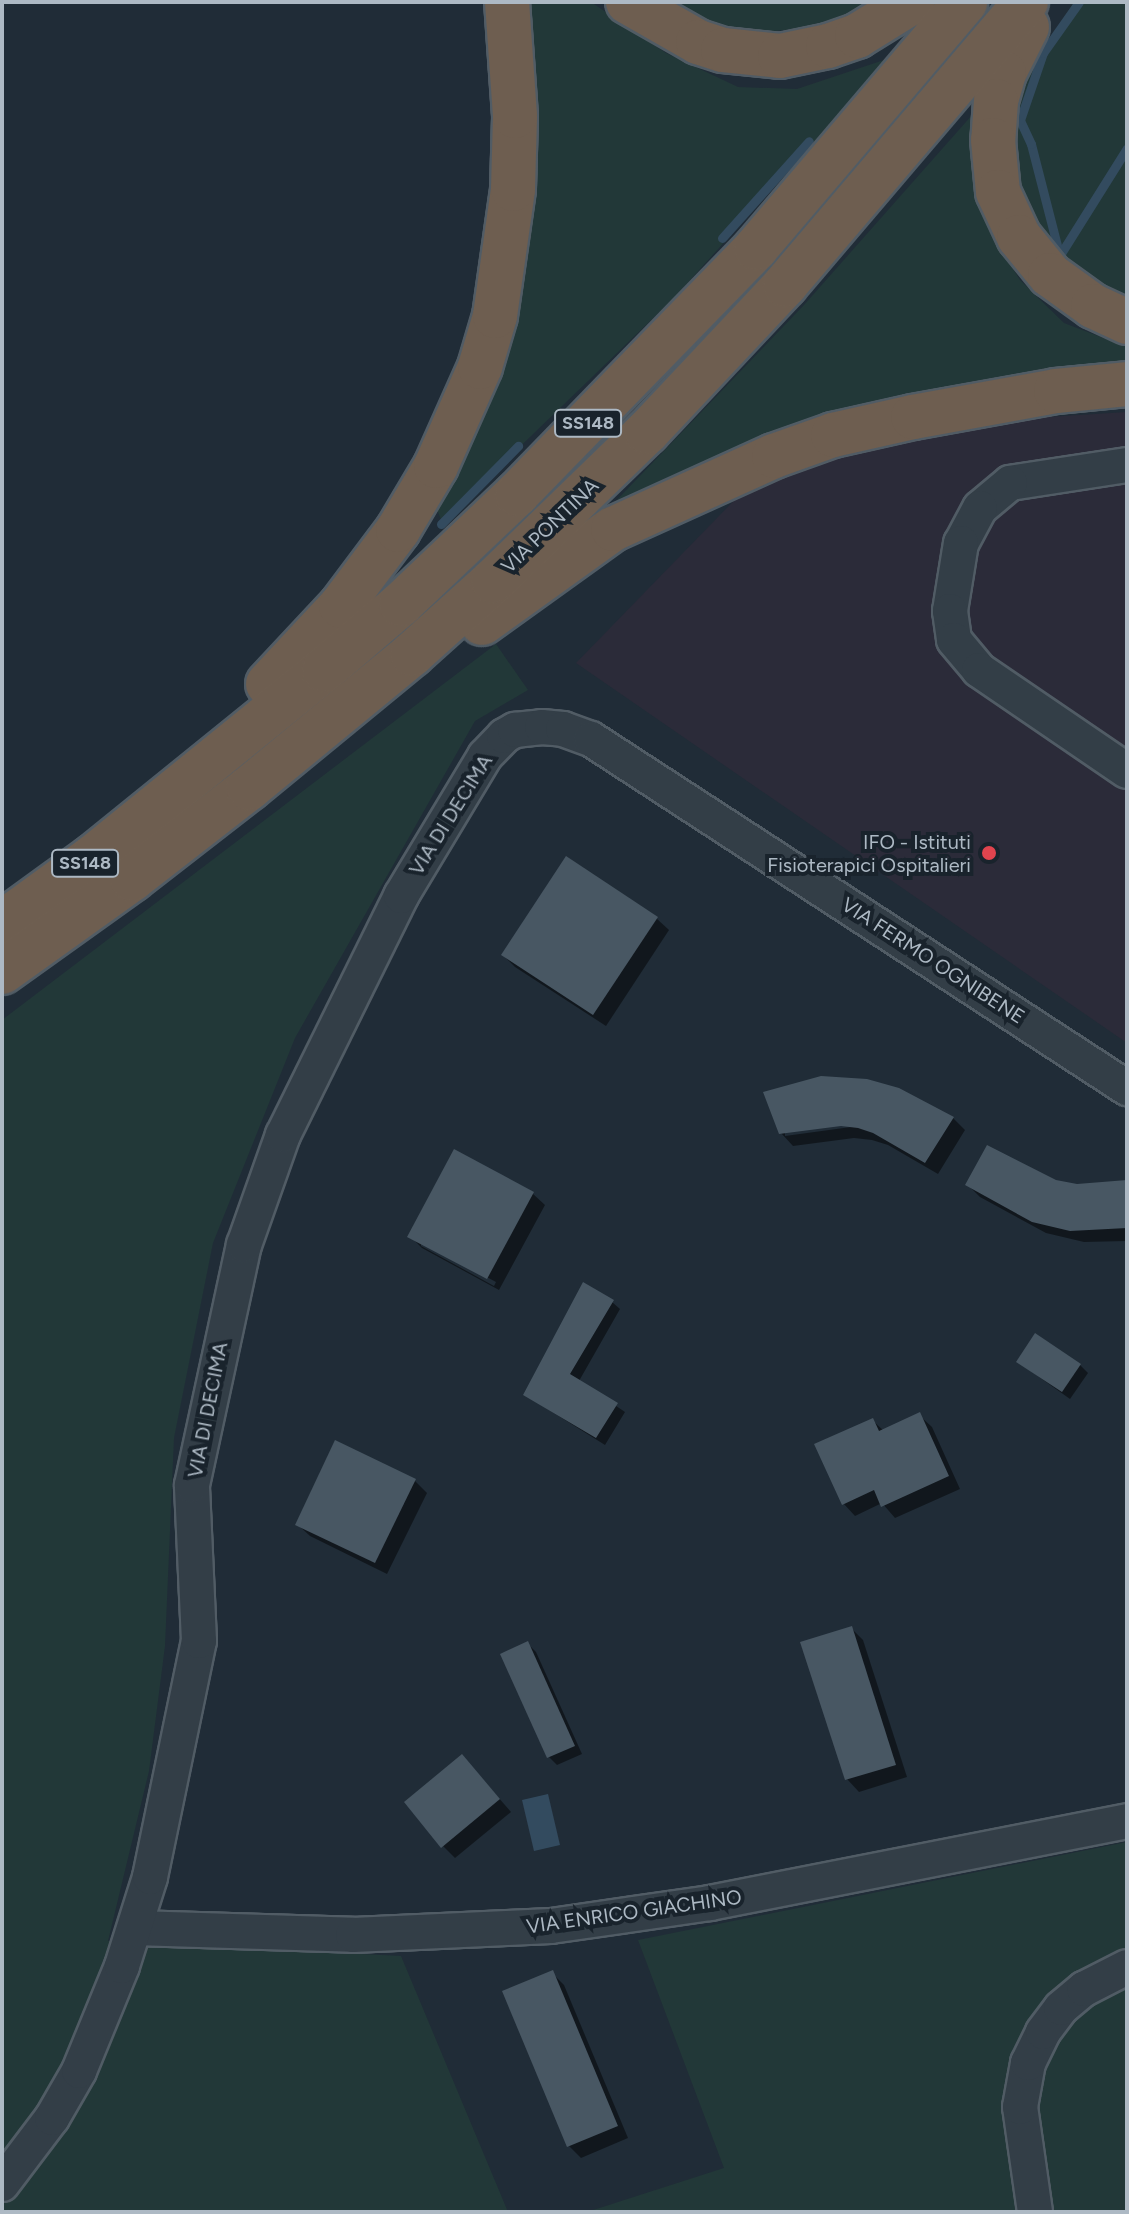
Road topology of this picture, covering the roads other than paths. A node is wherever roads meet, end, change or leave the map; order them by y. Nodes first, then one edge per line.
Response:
1 (507, 2) edge
2 (628, 2) edge
3 (912, 2) edge
4 (965, 2) edge
5 (1026, 2) edge
6 (1043, 2) edge
7 (1127, 322) edge
8 (1127, 384) edge
9 (1127, 465) edge
10 (330, 722) junction
11 (528, 728) joint
12 (1127, 771) edge
13 (165, 799) junction
14 (2, 923) edge
15 (2, 972) edge
16 (1127, 1088) edge
17 (1127, 1821) edge
18 (135, 1928) junction
19 (1127, 1967) edge
20 (2, 2184) edge
21 (1035, 2212) edge

1 - 13 highway
2 - 3 highway
4 - 13 highway, SS148
5 - 10 highway, VIA PONTINA / SS148
6 - 7 highway
8 - 10 highway
9 - 12 street
10 - 15 highway, VIA PONTINA / SS148
11 - 16 street, VIA FERMO OGNIBENE
11 - 18 street, VIA DI DECIMA
13 - 14 highway, SS148
17 - 18 street, VIA ENRICO GIACHINO
18 - 20 street, VIA DI DECIMA
19 - 21 street

